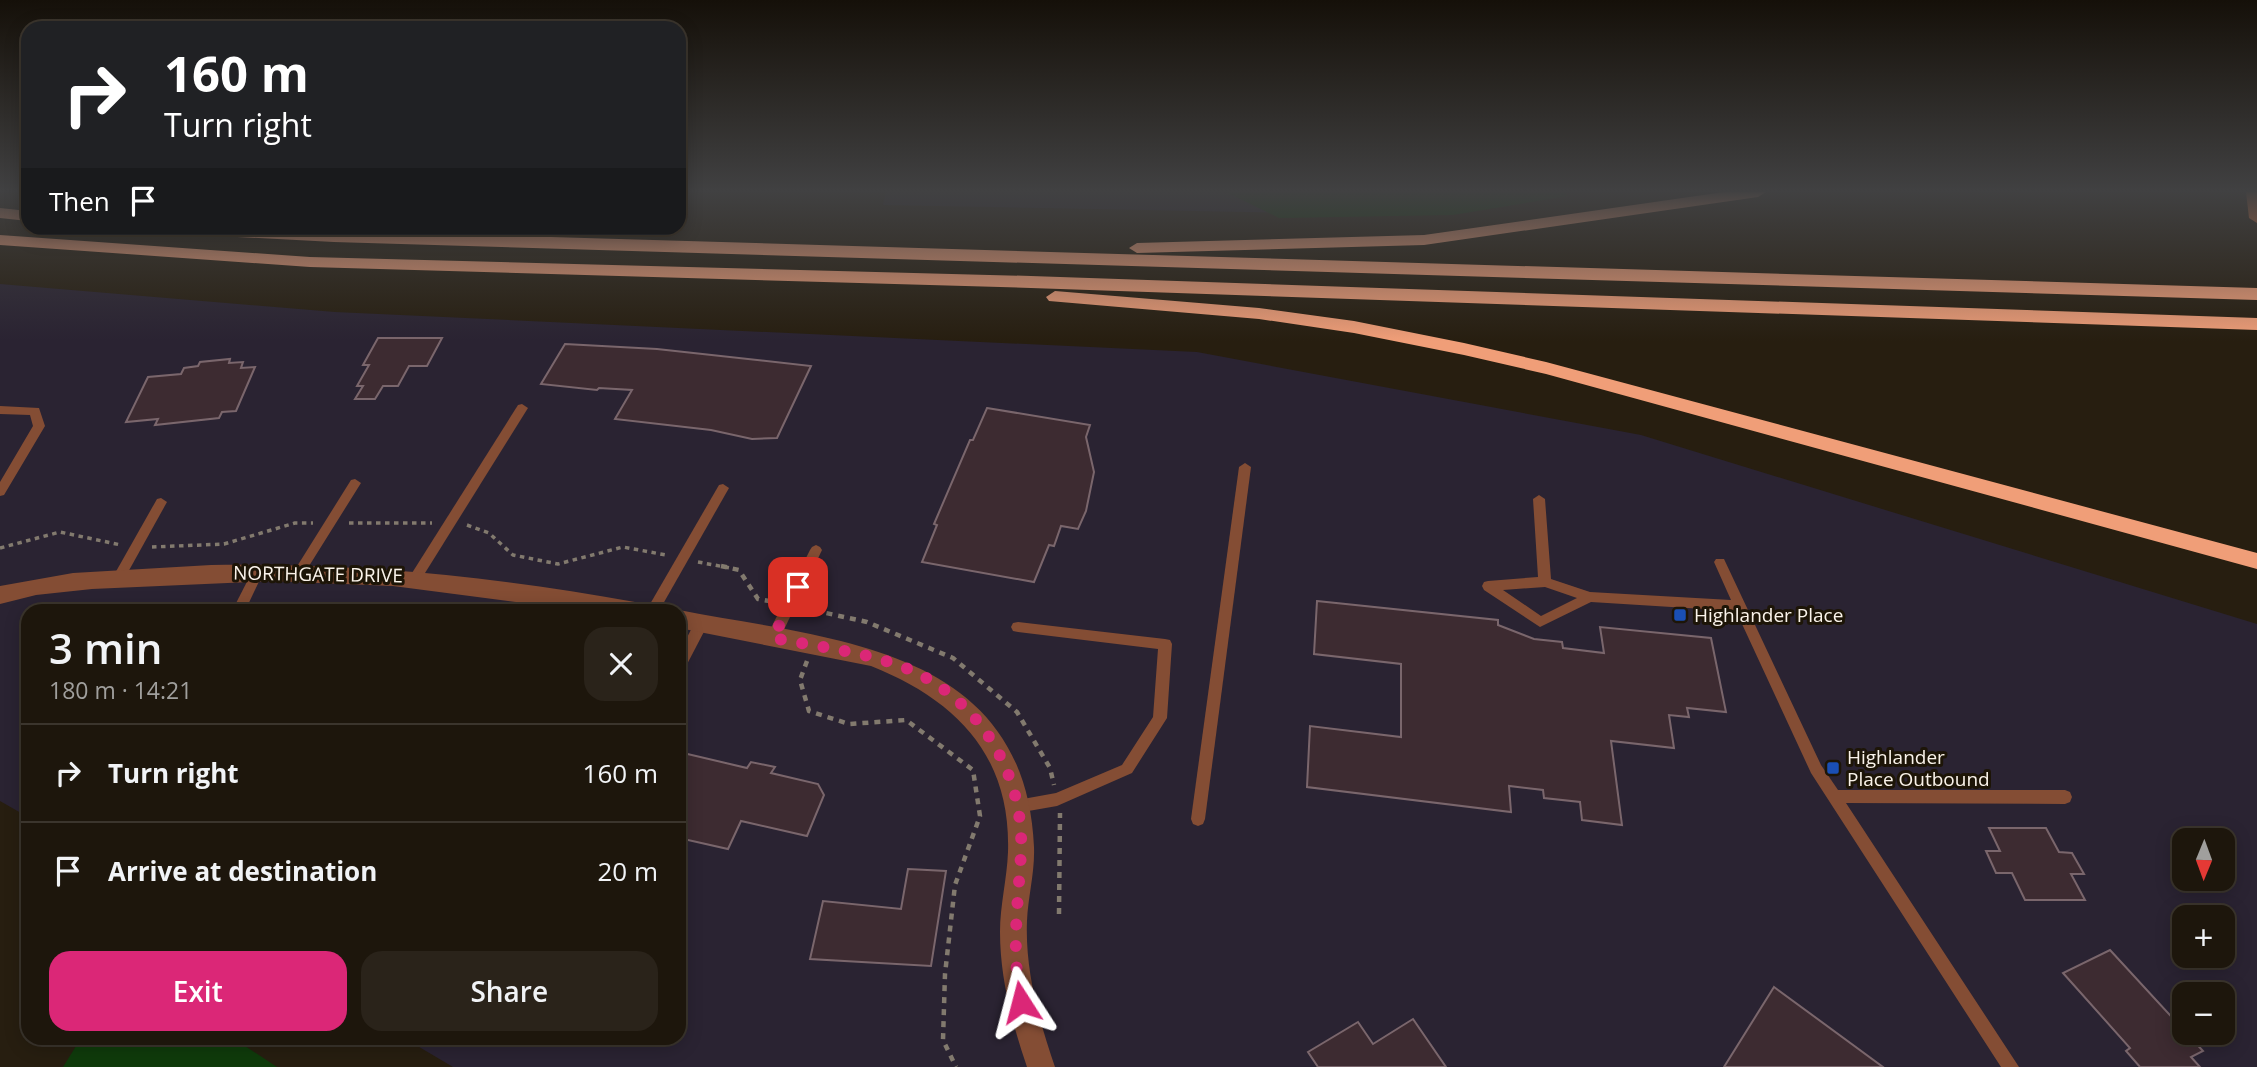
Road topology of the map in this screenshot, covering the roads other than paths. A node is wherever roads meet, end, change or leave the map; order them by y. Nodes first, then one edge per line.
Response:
1 (25, 242) edge
2 (503, 242) edge
3 (1387, 242) edge
4 (1038, 257) junction
5 (954, 280) junction
6 (2257, 295) edge
7 (2257, 324) edge
8 (522, 408) dead end
9 (0, 410) edge
10 (1245, 467) dead end
11 (355, 483) dead end
12 (723, 488) dead end
13 (0, 492) edge
14 (1539, 499) dead end
15 (161, 502) dead end
16 (816, 550) dead end
17 (2257, 561) edge
18 (1720, 562) dead end
19 (300, 571) junction
20 (258, 572) junction
21 (416, 577) junction
22 (118, 579) junction
23 (1545, 582) junction
24 (0, 595) edge
25 (1590, 597) junction
26 (242, 604) edge
27 (600, 604) edge
28 (656, 604) edge
29 (1741, 606) junction
30 (690, 621) edge
31 (1018, 627) dead end
32 (773, 638) junction
33 (1834, 796) junction
34 (2065, 797) dead end
35 (1017, 806) junction
36 (1198, 819) dead end
37 (1041, 1067) edge
38 (2011, 1067) edge

1 - 5 highway
2 - 4 highway
3 - 4 highway
4 - 6 highway
5 - 7 highway
5 - 17 highway
8 - 21 lane
9 - 13 lane
10 - 36 lane
11 - 19 lane
12 - 28 lane
14 - 23 lane
15 - 22 lane
16 - 32 lane
18 - 29 lane
19 - 20 street, NORTHGATE DRIVE
19 - 21 street, NORTHGATE DRIVE
20 - 22 street, NORTHGATE DRIVE
20 - 26 lane
21 - 27 street, NORTHGATE DRIVE
22 - 24 street, NORTHGATE DRIVE
23 - 25 lane
23 - 25 lane
25 - 29 lane
29 - 33 lane
30 - 32 street
31 - 35 lane
32 - 35 street
33 - 34 lane
33 - 38 lane
35 - 37 street

